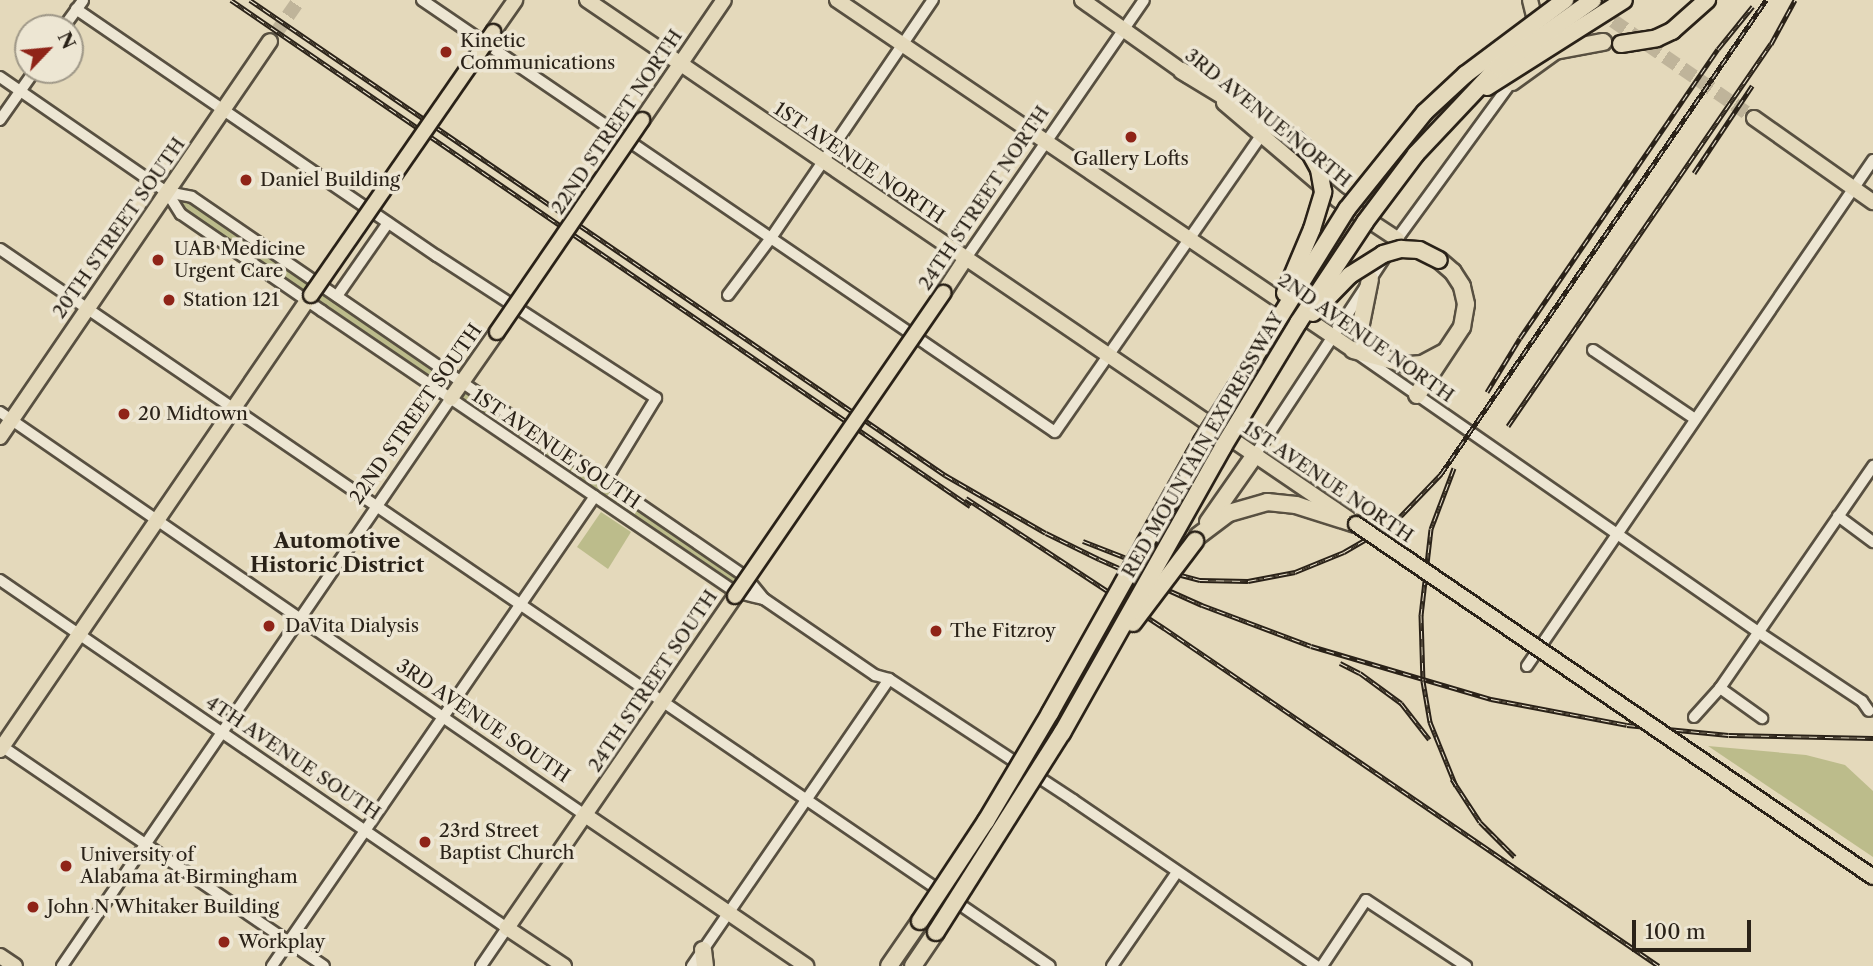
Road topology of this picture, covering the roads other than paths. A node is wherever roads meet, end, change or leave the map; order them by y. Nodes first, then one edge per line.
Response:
1 (422, 0) edge
2 (515, 0) edge
3 (587, 0) edge
4 (724, 0) edge
5 (838, 0) edge
6 (933, 0) edge
7 (1082, 0) edge
8 (1144, 0) edge
9 (1530, 0) edge
10 (1593, 0) edge
11 (1625, 0) edge
12 (1707, 0) edge
13 (1561, 1) edge
14 (79, 5) edge
15 (1124, 29) junction
16 (270, 41) tunnel mouth
17 (1603, 42) junction
18 (903, 45) junction
19 (1536, 47) junction
20 (680, 64) junction
21 (1182, 71) junction
22 (0, 77) edge
23 (1511, 82) junction
24 (25, 84) edge
25 (20, 91) junction
26 (1467, 98) junction
27 (224, 110) junction
28 (1754, 118) tunnel mouth
29 (0, 120) edge
30 (1262, 134) junction
31 (1045, 142) junction
32 (1873, 160) edge
33 (823, 162) junction
34 (1853, 188) junction
35 (167, 192) junction
36 (1873, 202) edge
37 (388, 223) junction
38 (566, 232) joint
39 (771, 238) junction
40 (1397, 239) junction
41 (1188, 240) junction
42 (0, 249) edge
43 (966, 258) junction
44 (1370, 279) junction
45 (728, 295) dead end
46 (337, 296) junction
47 (309, 298) junction
48 (88, 308) junction
49 (1289, 337) junction
50 (1334, 337) junction
51 (1262, 343) junction
52 (1451, 346) junction
53 (1353, 350) junction
54 (1593, 350) dead end
55 (1109, 355) junction
56 (1380, 358) junction
57 (441, 368) junction
58 (462, 382) junction
59 (429, 383) junction
60 (1417, 395) junction
61 (451, 398) junction
62 (233, 408) junction
63 (5, 417) edge
64 (857, 419) joint
65 (1695, 419) junction
66 (0, 437) edge
67 (1255, 455) junction
68 (1873, 466) edge
69 (606, 480) junction
70 (595, 496) junction
71 (376, 506) junction
72 (1326, 510) junction
73 (1838, 516) junction
74 (157, 521) junction
75 (1356, 524) joint
76 (1619, 536) junction
77 (1197, 539) junction
78 (1873, 542) edge
79 (0, 580) edge
80 (764, 599) junction
81 (519, 604) junction
82 (299, 619) junction
83 (1758, 632) junction
84 (79, 635) junction
85 (1527, 666) dead end
86 (1094, 676) junction
87 (889, 679) junction
88 (1720, 688) junction
89 (663, 702) junction
90 (1869, 711) dead end
91 (442, 717) junction
92 (1694, 717) dead end
93 (1762, 718) dead end
94 (222, 732) junction
95 (1, 747) edge
96 (806, 800) junction
97 (585, 815) junction
98 (364, 830) junction
99 (146, 844) junction
100 (1178, 872) junction
101 (1873, 877) edge
102 (728, 913) junction
103 (917, 926) junction
104 (507, 928) junction
105 (289, 942) junction
106 (0, 956) edge
107 (697, 962) edge
108 (15, 966) edge
109 (62, 966) edge
110 (272, 966) edge
111 (324, 966) edge
112 (481, 966) edge
113 (564, 966) edge
114 (806, 966) edge
115 (881, 966) edge
116 (889, 966) edge
117 (913, 966) edge
118 (1050, 966) edge
119 (1112, 966) edge
120 (1316, 966) edge
121 (1322, 966) edge
122 (1466, 966) edge

1 - 39 street
2 - 47 main road, bridge
3 - 20 main road, 1ST AVENUE NORTH
4 - 20 main road, 22ND STREET NORTH
5 - 18 main road, 2ND AVENUE NORTH
6 - 18 street
7 - 15 main road, 3RD AVENUE NORTH
8 - 15 street, 24TH STREET NORTH
9 - 19 main road
10 - 26 highway, RED MOUNTAIN EXPRESSWAY, bridge
11 - 26 highway, bridge
12 - 17 highway, bridge
13 - 17 highway
13 - 19 street
13 - 51 highway, RED MOUNTAIN EXPRESSWAY, bridge
14 - 27 street
15 - 21 main road, 3RD AVENUE NORTH
15 - 31 street, 24TH STREET NORTH
16 - 27 main road, 20TH STREET SOUTH
17 - 23 highway
18 - 31 main road, 2ND AVENUE NORTH
18 - 33 street
19 - 23 street
20 - 33 main road, 1ST AVENUE NORTH
20 - 38 main road, 22ND STREET NORTH, bridge
21 - 30 main road, 3RD AVENUE NORTH
21 - 51 highway, bridge
22 - 25 street, 1ST AVENUE SOUTH
23 - 40 street
24 - 25 street
25 - 29 street
25 - 35 street, 1ST AVENUE SOUTH
26 - 49 highway, RED MOUNTAIN EXPRESSWAY, bridge
27 - 35 main road, 20TH STREET SOUTH
27 - 37 street
28 - 34 main road
30 - 40 main road, 3RD AVENUE NORTH
30 - 41 street
31 - 41 main road, 2ND AVENUE NORTH
31 - 43 street, 24TH STREET NORTH
32 - 34 street
33 - 39 street
33 - 43 main road, 1ST AVENUE NORTH
34 - 36 main road
34 - 65 street
35 - 46 street, 1ST AVENUE SOUTH
35 - 47 street, 1ST AVENUE SOUTH
35 - 48 main road, 20TH STREET SOUTH
37 - 46 street
37 - 69 street
38 - 58 main road, 22ND STREET SOUTH, bridge
39 - 45 street
39 - 55 street
40 - 44 street
41 - 50 main road, 2ND AVENUE NORTH
41 - 55 street
42 - 48 street
43 - 55 main road, 1ST AVENUE NORTH
43 - 64 main road, 24TH STREET NORTH, bridge
44 - 50 street
44 - 56 highway
46 - 57 street, 1ST AVENUE SOUTH
47 - 59 street, 1ST AVENUE SOUTH
47 - 62 main road
48 - 62 street
48 - 63 main road, 20TH STREET SOUTH
49 - 52 highway, bridge
49 - 86 highway, RED MOUNTAIN EXPRESSWAY, bridge
50 - 53 main road, 2ND AVENUE NORTH
50 - 67 street
51 - 103 highway, RED MOUNTAIN EXPRESSWAY, bridge
52 - 56 highway
52 - 60 highway
53 - 56 highway
53 - 60 street, 2ND AVENUE NORTH
54 - 65 street
55 - 67 main road, 1ST AVENUE NORTH
57 - 58 street, 1ST AVENUE SOUTH
57 - 59 street
58 - 61 main road, 22ND STREET SOUTH
58 - 69 street, 1ST AVENUE SOUTH
59 - 61 street, 1ST AVENUE SOUTH
60 - 76 street, 2ND AVENUE NORTH
61 - 70 street, 1ST AVENUE SOUTH
61 - 71 street, 22ND STREET SOUTH
62 - 71 street
62 - 74 main road
63 - 66 main road, 20TH STREET SOUTH
63 - 74 street, 3RD AVENUE SOUTH
64 - 89 main road, 24TH STREET SOUTH, bridge
65 - 76 street
67 - 72 main road, 1ST AVENUE NORTH
67 - 77 highway
68 - 73 street
69 - 80 street, 1ST AVENUE SOUTH
70 - 80 street, 1ST AVENUE SOUTH
70 - 81 street
71 - 81 street
71 - 82 street, 22ND STREET SOUTH
72 - 75 highway
72 - 77 highway
73 - 78 street
73 - 83 street
74 - 82 street, 3RD AVENUE SOUTH
74 - 84 main road
75 - 101 main road, 1ST AVENUE NORTH, bridge
76 - 83 street, 2ND AVENUE NORTH
76 - 85 street
77 - 86 highway, bridge
79 - 84 street, 4TH AVENUE SOUTH
80 - 87 street, 1ST AVENUE SOUTH
81 - 89 street
81 - 91 street
82 - 91 street, 3RD AVENUE SOUTH
82 - 94 street, 22ND STREET SOUTH
83 - 88 street
83 - 90 street, 2ND AVENUE NORTH
84 - 94 street, 4TH AVENUE SOUTH
84 - 95 main road
86 - 117 highway, RED MOUNTAIN EXPRESSWAY, bridge
87 - 96 street
87 - 100 street, 1ST AVENUE SOUTH
88 - 92 street
88 - 93 street
89 - 96 street
89 - 97 main road, 24TH STREET SOUTH
91 - 97 street, 3RD AVENUE SOUTH
91 - 98 street
94 - 98 street, 4TH AVENUE SOUTH
94 - 99 street, 22ND STREET SOUTH
95 - 99 street
96 - 102 street
96 - 118 street
97 - 102 main road, 3RD AVENUE SOUTH
97 - 104 main road, 24TH STREET SOUTH
98 - 104 street, 4TH AVENUE SOUTH
98 - 105 street
99 - 105 street
99 - 109 street, 22ND STREET SOUTH
100 - 119 street
100 - 120 street, 1ST AVENUE SOUTH
102 - 107 street
102 - 114 main road, 3RD AVENUE SOUTH
103 - 115 highway
103 - 116 highway, RED MOUNTAIN EXPRESSWAY
104 - 112 street, 24TH STREET SOUTH
104 - 113 main road, 4TH AVENUE SOUTH
105 - 110 street
105 - 111 street
106 - 108 main road
121 - 122 street

